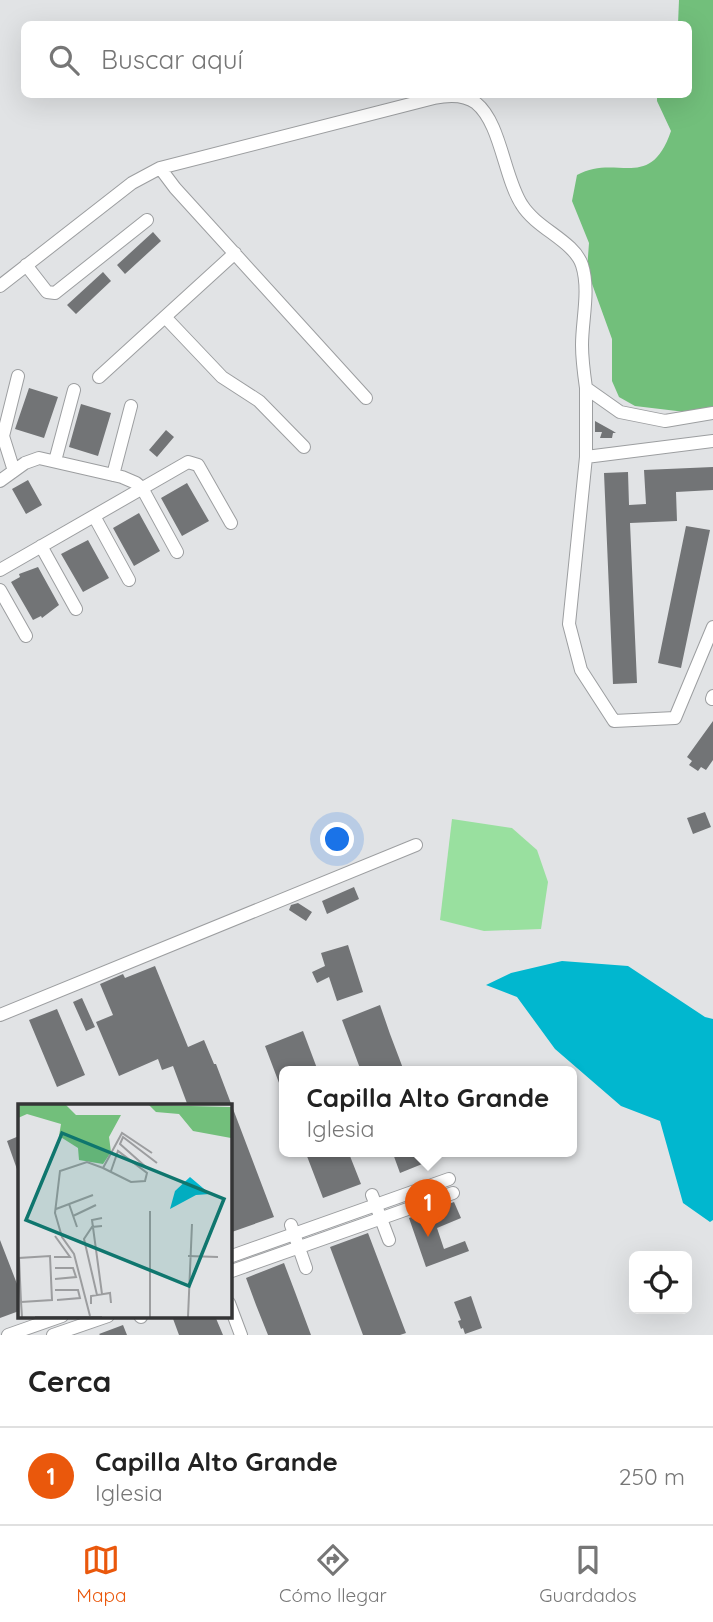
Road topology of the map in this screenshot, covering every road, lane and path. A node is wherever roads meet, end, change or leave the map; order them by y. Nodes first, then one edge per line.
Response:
1 (435, 98) edge
2 (460, 98) edge
3 (160, 168) junction
4 (147, 220) dead end
5 (235, 253) junction
6 (26, 265) junction
7 (0, 286) edge
8 (165, 317) junction
9 (18, 376) dead end
10 (99, 377) dead end
11 (586, 388) junction
12 (74, 390) dead end
13 (366, 398) dead end
14 (131, 406) dead end
15 (713, 413) edge
16 (713, 441) edge
17 (304, 447) dead end
18 (586, 457) junction
19 (55, 461) junction
20 (14, 471) junction
21 (113, 475) junction
22 (0, 481) edge
23 (142, 488) junction
24 (94, 516) junction
25 (231, 523) dead end
26 (41, 546) junction
27 (177, 552) dead end
28 (0, 569) edge
29 (129, 580) dead end
30 (0, 590) edge
31 (76, 608) dead end
32 (713, 627) edge
33 (26, 636) dead end
34 (416, 845) dead end
35 (0, 1015) edge
36 (449, 1180) dead end
37 (453, 1193) dead end
38 (374, 1200) junction
39 (382, 1218) junction
40 (292, 1229) junction
41 (389, 1240) dead end
42 (298, 1248) junction
43 (231, 1256) edge
44 (306, 1268) dead end
45 (231, 1271) edge
46 (231, 1308) edge
47 (51, 1318) edge
48 (102, 1318) edge
49 (8, 1335) edge
50 (55, 1335) edge
51 (241, 1335) edge

1 - 3 street
2 - 11 street
3 - 5 street
3 - 6 street
4 - 6 street
5 - 8 street
5 - 13 street
6 - 7 street
8 - 10 street
8 - 17 street
9 - 20 street
11 - 15 street
11 - 18 street
12 - 19 street
14 - 21 street
16 - 18 street
18 - 32 street
19 - 20 street
19 - 21 street
20 - 22 street
21 - 23 street
23 - 24 street
23 - 25 street
23 - 27 street
24 - 26 street
24 - 29 street
26 - 28 street
26 - 31 street
30 - 33 street
34 - 35 street
36 - 38 street
37 - 39 street
38 - 39 street
38 - 40 street
39 - 41 street
39 - 42 street
40 - 42 street
40 - 43 street
42 - 44 street
42 - 45 street
46 - 51 street
47 - 49 street
48 - 50 street

